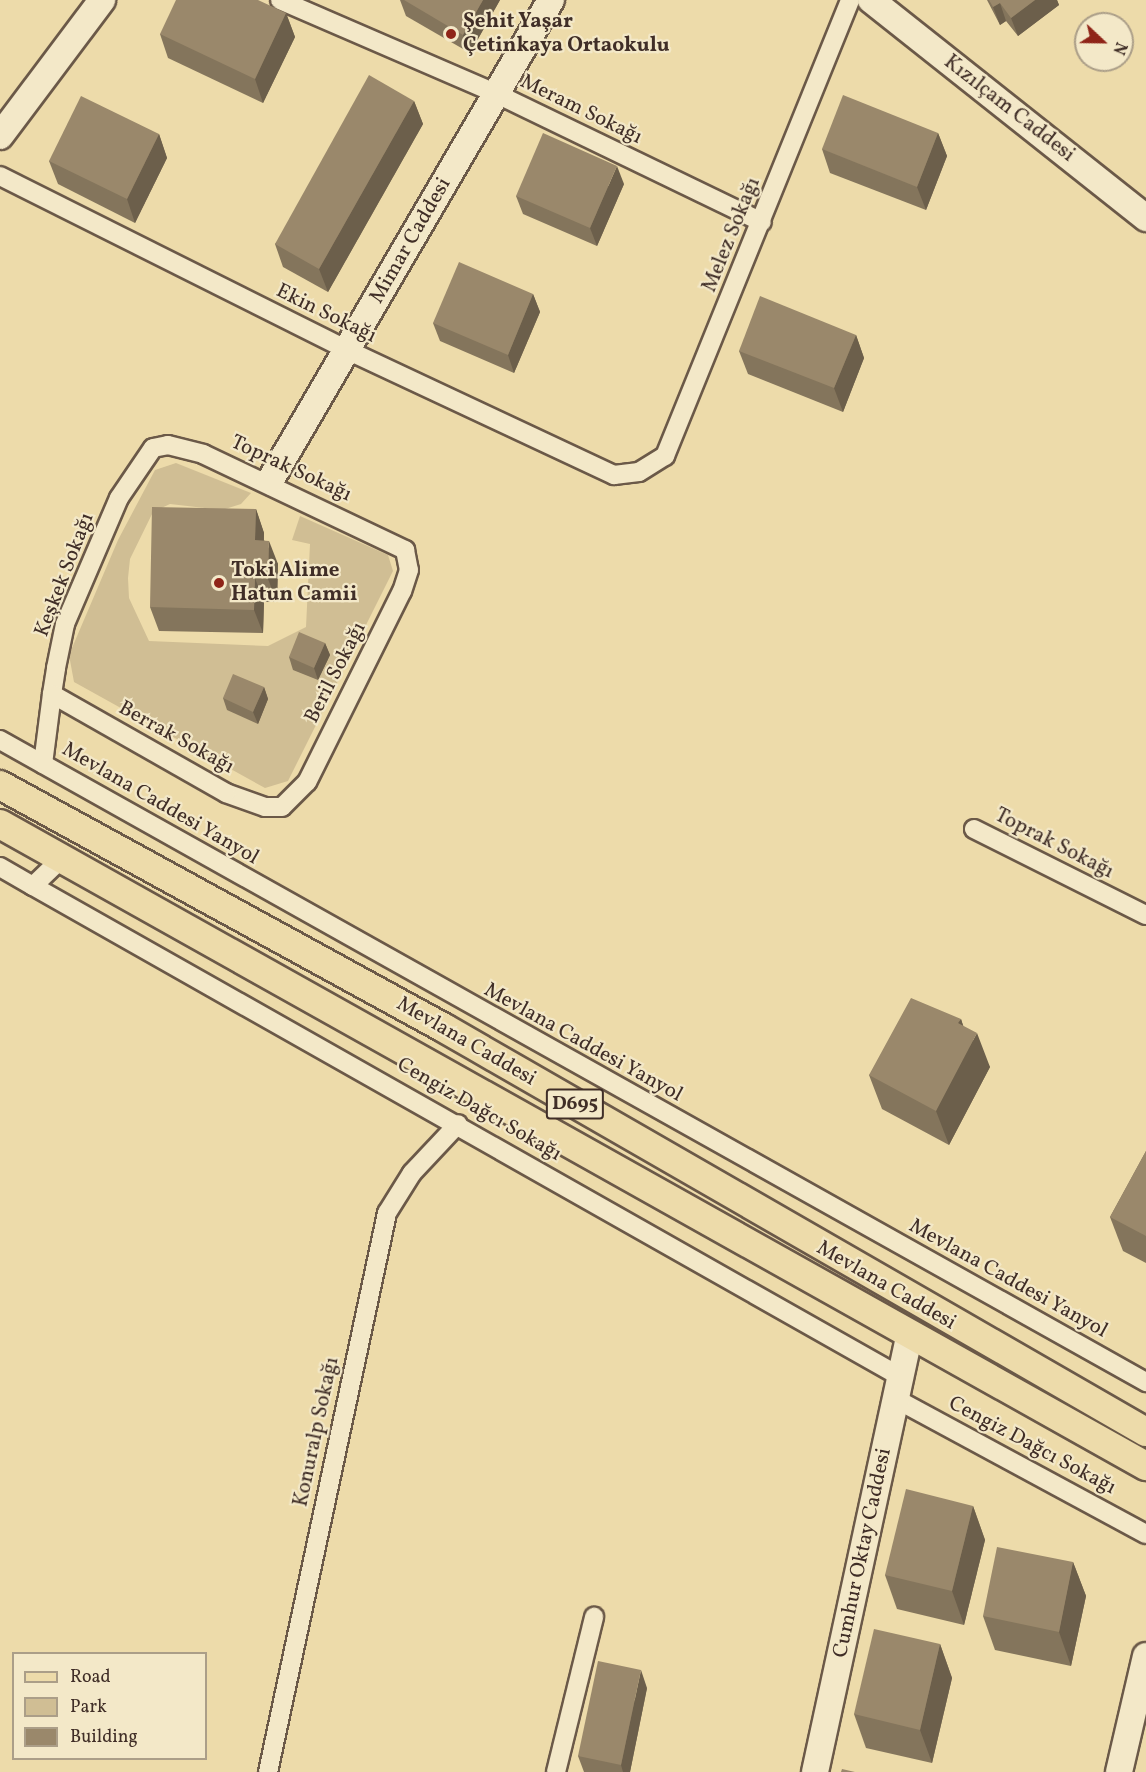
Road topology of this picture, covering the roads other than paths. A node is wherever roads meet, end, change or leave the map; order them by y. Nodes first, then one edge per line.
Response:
1 (102, 0) edge
2 (280, 0) edge
3 (551, 0) edge
4 (850, 0) edge
5 (871, 0) edge
6 (497, 94) junction
7 (0, 136) edge
8 (0, 176) edge
9 (1146, 218) edge
10 (762, 222) junction
11 (347, 350) junction
12 (153, 448) joint
13 (639, 472) joint
14 (270, 481) junction
15 (405, 550) joint
16 (52, 694) junction
17 (0, 740) edge
18 (43, 764) junction
19 (0, 785) edge
20 (282, 807) joint
21 (0, 824) edge
22 (974, 829) dead end
23 (60, 859) junction
24 (0, 867) edge
25 (33, 886) junction
26 (1146, 915) edge
27 (458, 1124) junction
28 (910, 1334) junction
29 (1146, 1382) edge
30 (898, 1388) junction
31 (1146, 1432) edge
32 (1146, 1466) edge
33 (1146, 1534) edge
34 (594, 1617) dead end
35 (1146, 1656) edge
36 (268, 1772) edge
37 (556, 1772) edge
38 (815, 1772) edge
39 (1119, 1772) edge

1 - 7 street
2 - 6 street, Meram Sokağı
3 - 6 street, Mimar Caddesi
4 - 10 street, Melez Sokağı
5 - 9 street, Kızılçam Caddesi
6 - 10 street, Meram Sokağı
6 - 11 street, Mimar Caddesi
8 - 11 street, Ekin Sokağı
10 - 13 street, Melez Sokağı
11 - 13 street, Ekin Sokağı
11 - 14 street, Mimar Caddesi
12 - 14 street, Toprak Sokağı
12 - 16 street, Keşkek Sokağı
14 - 15 street, Toprak Sokağı
15 - 20 street, Beril Sokağı
16 - 18 street, Keşkek Sokağı
16 - 20 street, Berrak Sokağı
17 - 18 street, Mevlana Caddesi Yanyol
18 - 29 street, Mevlana Caddesi Yanyol
19 - 31 main road, Mevlana Caddesi / D695
21 - 23 main road, Mevlana Caddesi / D695
22 - 26 street, Toprak Sokağı
23 - 25 street
23 - 28 main road, Mevlana Caddesi / D695
24 - 25 street, Cengiz Dağcı Sokağı
25 - 27 street, Cengiz Dağcı Sokağı
27 - 30 street, Cengiz Dağcı Sokağı
27 - 36 street, Konuralp Sokağı
28 - 30 street, Cumhur Oktay Caddesi
28 - 32 main road, Mevlana Caddesi / D695
30 - 33 street, Cengiz Dağcı Sokağı
30 - 38 street, Cumhur Oktay Caddesi
34 - 37 street
35 - 39 street

